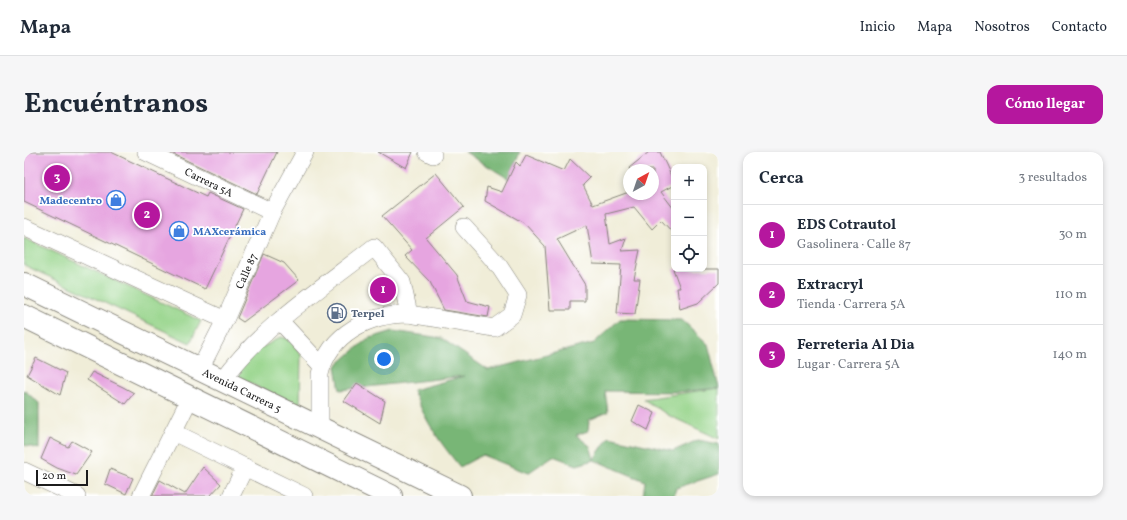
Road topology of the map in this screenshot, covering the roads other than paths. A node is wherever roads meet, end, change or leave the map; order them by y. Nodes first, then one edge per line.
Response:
1 (146, 152) edge
2 (305, 152) edge
3 (272, 212) junction
4 (24, 227) edge
5 (464, 227) dead end
6 (24, 284) edge
7 (409, 314) junction
8 (24, 316) edge
9 (225, 320) junction
10 (280, 321) junction
11 (322, 366) junction
12 (200, 369) junction
13 (223, 380) junction
14 (190, 398) junction
15 (320, 428) junction
16 (173, 432) junction
17 (245, 468) junction
18 (24, 471) edge
19 (77, 496) edge
20 (141, 496) edge
21 (231, 496) edge
22 (304, 496) edge
23 (391, 496) edge
24 (460, 496) edge

1 - 3 street, Carrera 5A
2 - 3 street, Calle 87
3 - 9 street, Calle 87
4 - 9 street
5 - 7 street
6 - 12 main road, Avenida Carrera 5
7 - 10 street
7 - 11 street
8 - 14 main road
9 - 12 street, Calle 87
10 - 11 street
10 - 13 street
11 - 15 street
12 - 13 main road, Avenida Carrera 5
13 - 15 main road, Avenida Carrera 5
14 - 16 street
14 - 23 main road
15 - 24 main road, Avenida Carrera 5
16 - 17 street
16 - 20 street
17 - 21 street
17 - 22 street
18 - 19 street

